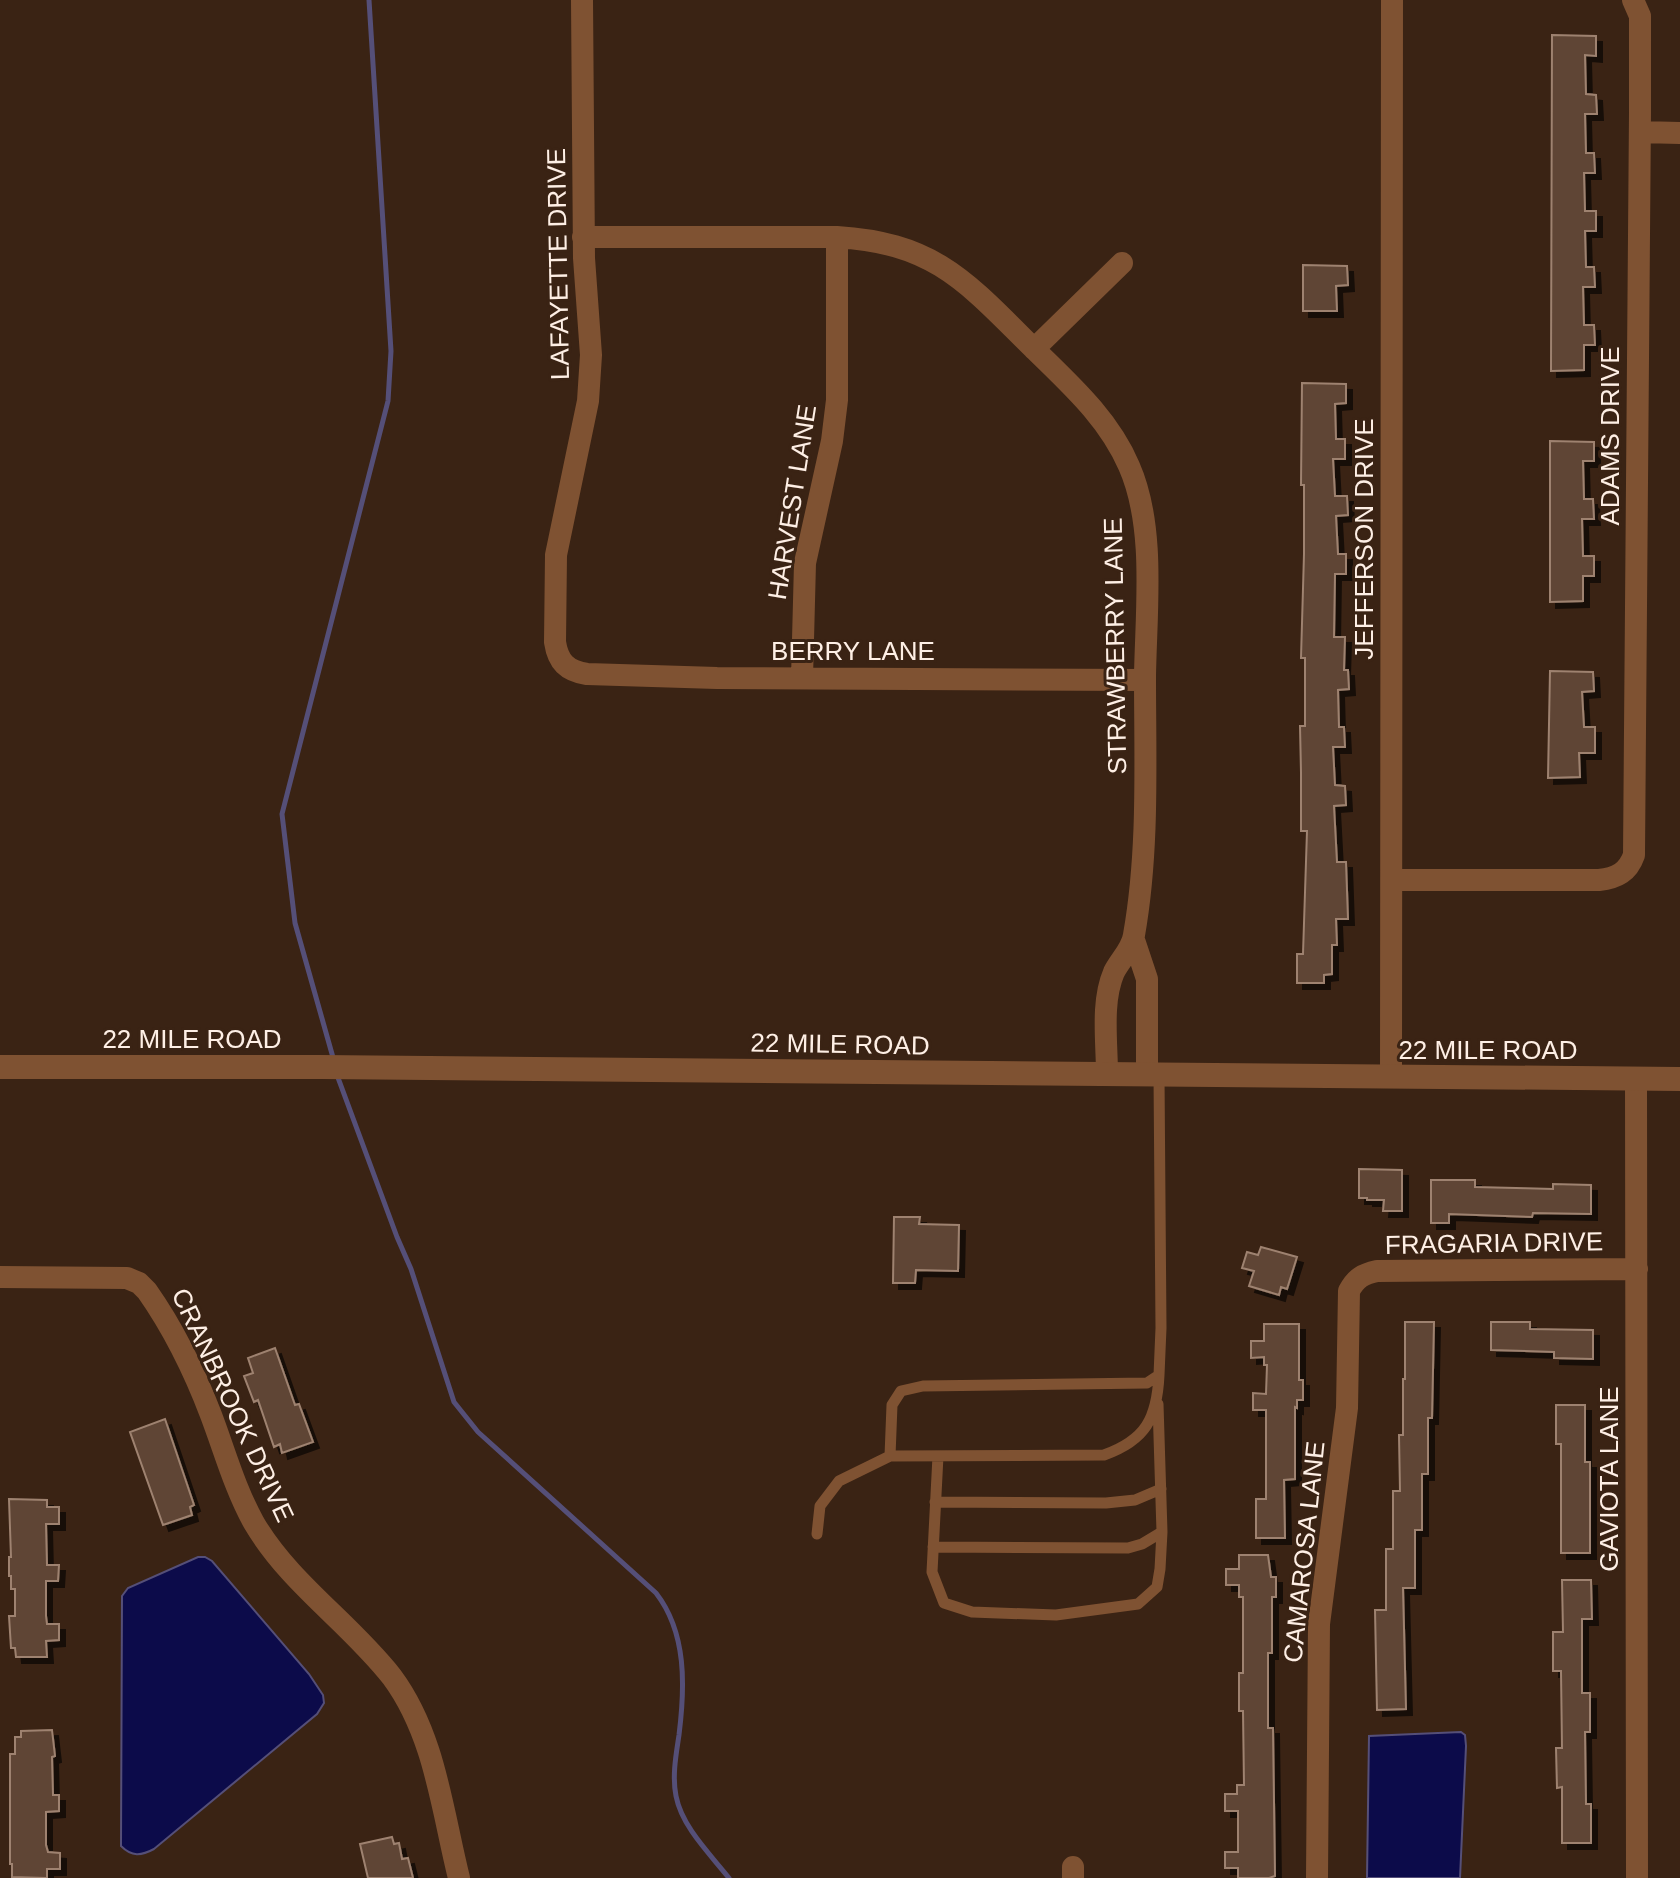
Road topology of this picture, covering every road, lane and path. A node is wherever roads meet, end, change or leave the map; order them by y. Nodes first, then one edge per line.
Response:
1 (582, 0) edge
2 (1392, 0) edge
3 (1633, 0) edge
4 (1640, 132) junction
5 (1680, 133) edge
6 (583, 237) junction
7 (837, 237) junction
8 (1122, 263) dead end
9 (1034, 349) junction
10 (563, 665) joint
11 (802, 678) junction
12 (1145, 680) junction
13 (1392, 880) junction
14 (1134, 940) junction
15 (0, 1067) edge
16 (1107, 1074) junction
17 (1153, 1074) junction
18 (1391, 1077) junction
19 (1636, 1079) junction
20 (1680, 1079) edge
21 (1637, 1269) junction
22 (0, 1277) edge
23 (1355, 1281) joint
24 (1159, 1375) junction
25 (1158, 1404) junction
26 (890, 1456) junction
27 (938, 1456) junction
28 (1161, 1489) junction
29 (935, 1502) junction
30 (1162, 1532) junction
31 (817, 1534) dead end
32 (933, 1547) junction
33 (459, 1878) edge
34 (1317, 1878) edge
35 (1637, 1878) edge

1 - 6 street, LAFAYETTE DRIVE
2 - 13 street, JEFFERSON DRIVE
3 - 4 street, ADAMS DRIVE
4 - 5 street
4 - 13 street, ADAMS DRIVE
6 - 7 street, STRAWBERRY LANE
6 - 10 street, LAFAYETTE DRIVE
7 - 9 street, STRAWBERRY LANE
7 - 11 street, HARVEST LANE
8 - 9 street
9 - 12 street, STRAWBERRY LANE
10 - 11 street, BERRY LANE
11 - 12 street, BERRY LANE
12 - 14 street, STRAWBERRY LANE
13 - 18 street, JEFFERSON DRIVE
14 - 16 street, STRAWBERRY LANE
14 - 17 street, STRAWBERRY LANE
15 - 16 street, 22 MILE ROAD
16 - 17 street, 22 MILE ROAD
17 - 18 street, 22 MILE ROAD
17 - 24 lane
18 - 19 street, 22 MILE ROAD
19 - 20 street, 22 MILE ROAD
19 - 21 street, GAVIOTA LANE
21 - 23 street, FRAGARIA DRIVE
21 - 35 street, GAVIOTA LANE
22 - 33 street, CRANBROOK DRIVE
23 - 34 street, CAMAROSA LANE
24 - 25 lane
24 - 26 lane
25 - 27 lane
25 - 28 lane
26 - 27 lane
26 - 31 lane
27 - 29 lane
28 - 29 lane
28 - 30 lane
29 - 32 lane
30 - 32 lane
30 - 32 lane

